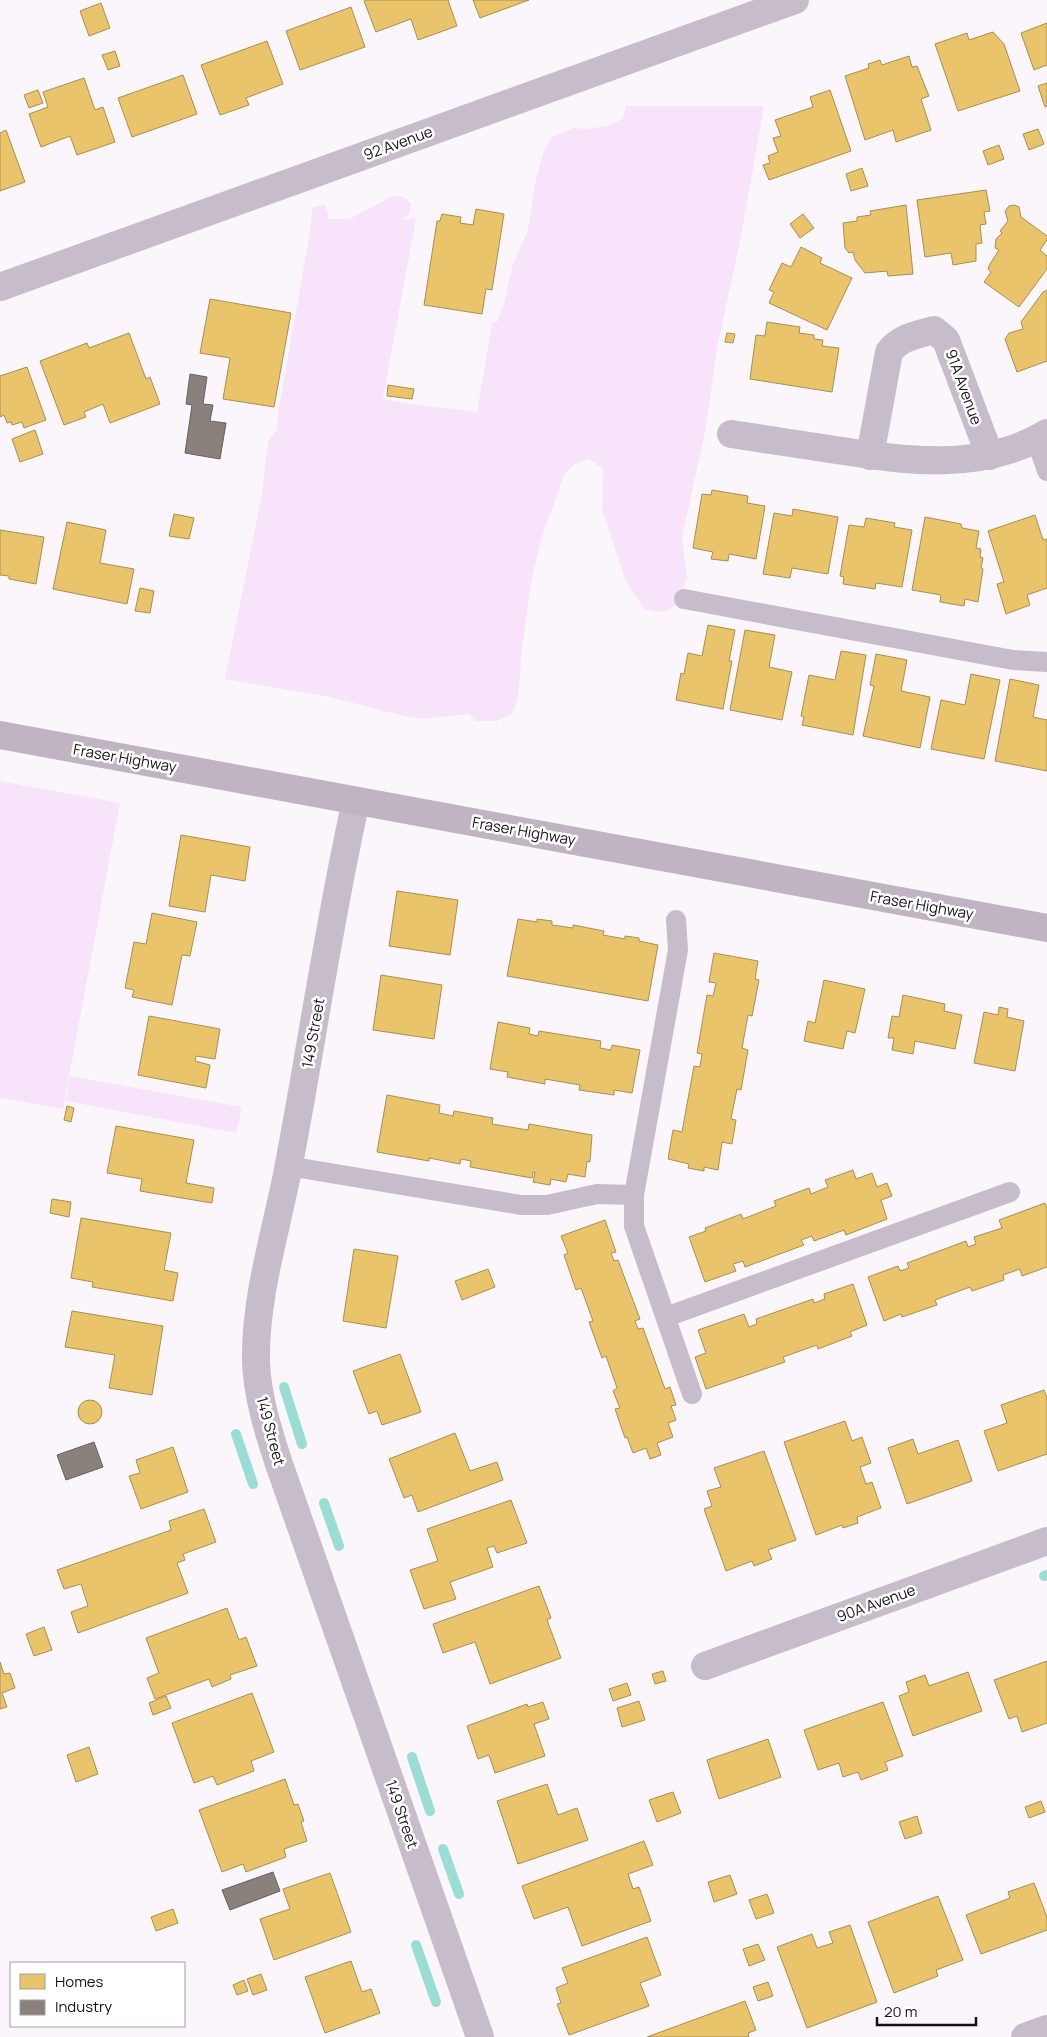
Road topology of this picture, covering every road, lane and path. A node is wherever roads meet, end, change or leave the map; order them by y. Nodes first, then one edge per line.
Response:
1 (795, 0) edge
2 (0, 287) edge
3 (731, 434) dead end
4 (1042, 436) edge
5 (870, 456) junction
6 (990, 456) junction
7 (1047, 471) edge
8 (684, 599) dead end
9 (1047, 662) edge
10 (0, 735) edge
11 (356, 800) junction
12 (676, 920) dead end
13 (1047, 928) edge
14 (288, 1166) junction
15 (1010, 1192) dead end
16 (634, 1195) junction
17 (666, 1316) junction
18 (692, 1394) dead end
19 (1047, 1541) edge
20 (705, 1666) dead end
21 (1047, 2029) edge
22 (480, 2037) edge
23 (1024, 2037) edge

1 - 2 street, 92 Avenue
3 - 5 street
4 - 6 street
4 - 7 lane
5 - 6 street
5 - 6 street, 91A Avenue
8 - 9 lane
10 - 11 main road, Fraser Highway
11 - 13 main road, Fraser Highway
11 - 14 street, 149 Street
12 - 16 lane
14 - 16 lane
14 - 22 street, 149 Street
15 - 17 lane
16 - 17 lane
17 - 18 lane
19 - 20 street, 90A Avenue
21 - 23 street

